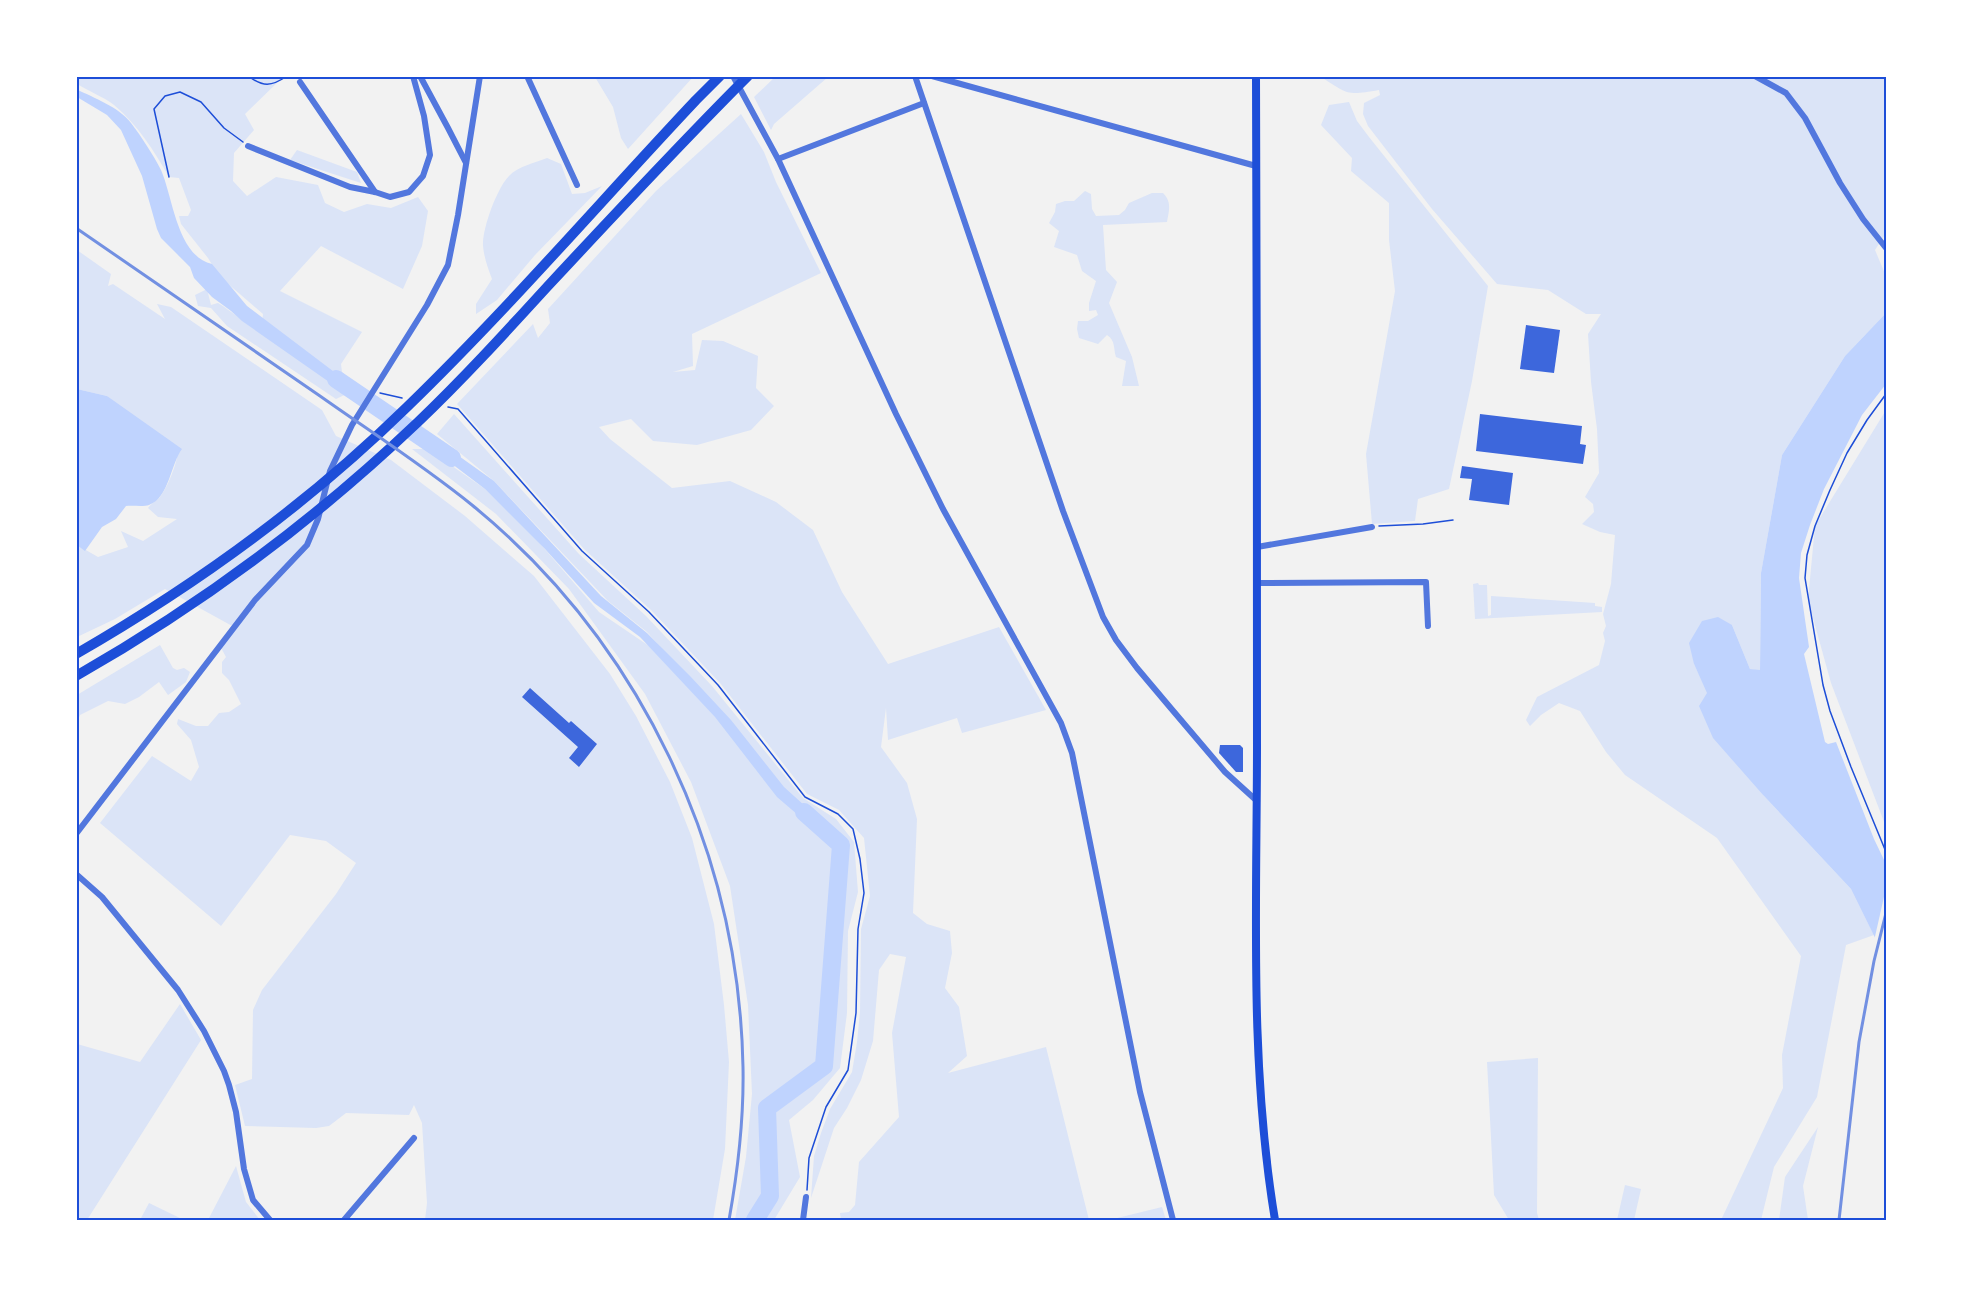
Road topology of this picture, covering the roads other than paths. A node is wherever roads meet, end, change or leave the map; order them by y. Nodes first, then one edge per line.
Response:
1 (413, 76) edge
2 (420, 76) edge
3 (480, 76) edge
4 (527, 76) edge
5 (720, 76) edge
6 (733, 76) edge
7 (747, 76) edge
8 (915, 76) edge
9 (932, 76) edge
10 (1256, 76) edge
11 (1755, 76) edge
12 (300, 82) dead end
13 (924, 103) junction
14 (248, 146) road end
15 (778, 159) junction
16 (466, 164) junction
17 (1257, 166) junction
18 (577, 185) dead end
19 (375, 192) junction
20 (1887, 248) edge
21 (1372, 527) road end
22 (1257, 547) junction
23 (1257, 583) junction
24 (1428, 626) dead end
25 (76, 654) edge
26 (76, 676) edge
27 (1257, 801) junction
28 (76, 834) edge
29 (76, 874) edge
30 (414, 1138) dead end
31 (806, 1197) road end
32 (270, 1221) edge
33 (344, 1221) edge
34 (803, 1221) edge
35 (1173, 1221) edge
36 (1275, 1221) edge

1 - 19 street
2 - 16 street
3 - 16 street
4 - 18 street
5 - 25 highway
6 - 15 street
7 - 26 highway
8 - 13 street
9 - 17 street
10 - 17 main road
11 - 20 street
12 - 19 street
13 - 15 street
13 - 27 street
14 - 19 street
15 - 35 street
16 - 28 street
17 - 22 main road
21 - 22 street
22 - 23 main road
23 - 24 street
23 - 27 main road
27 - 36 main road
29 - 32 street
30 - 33 street
31 - 34 street

